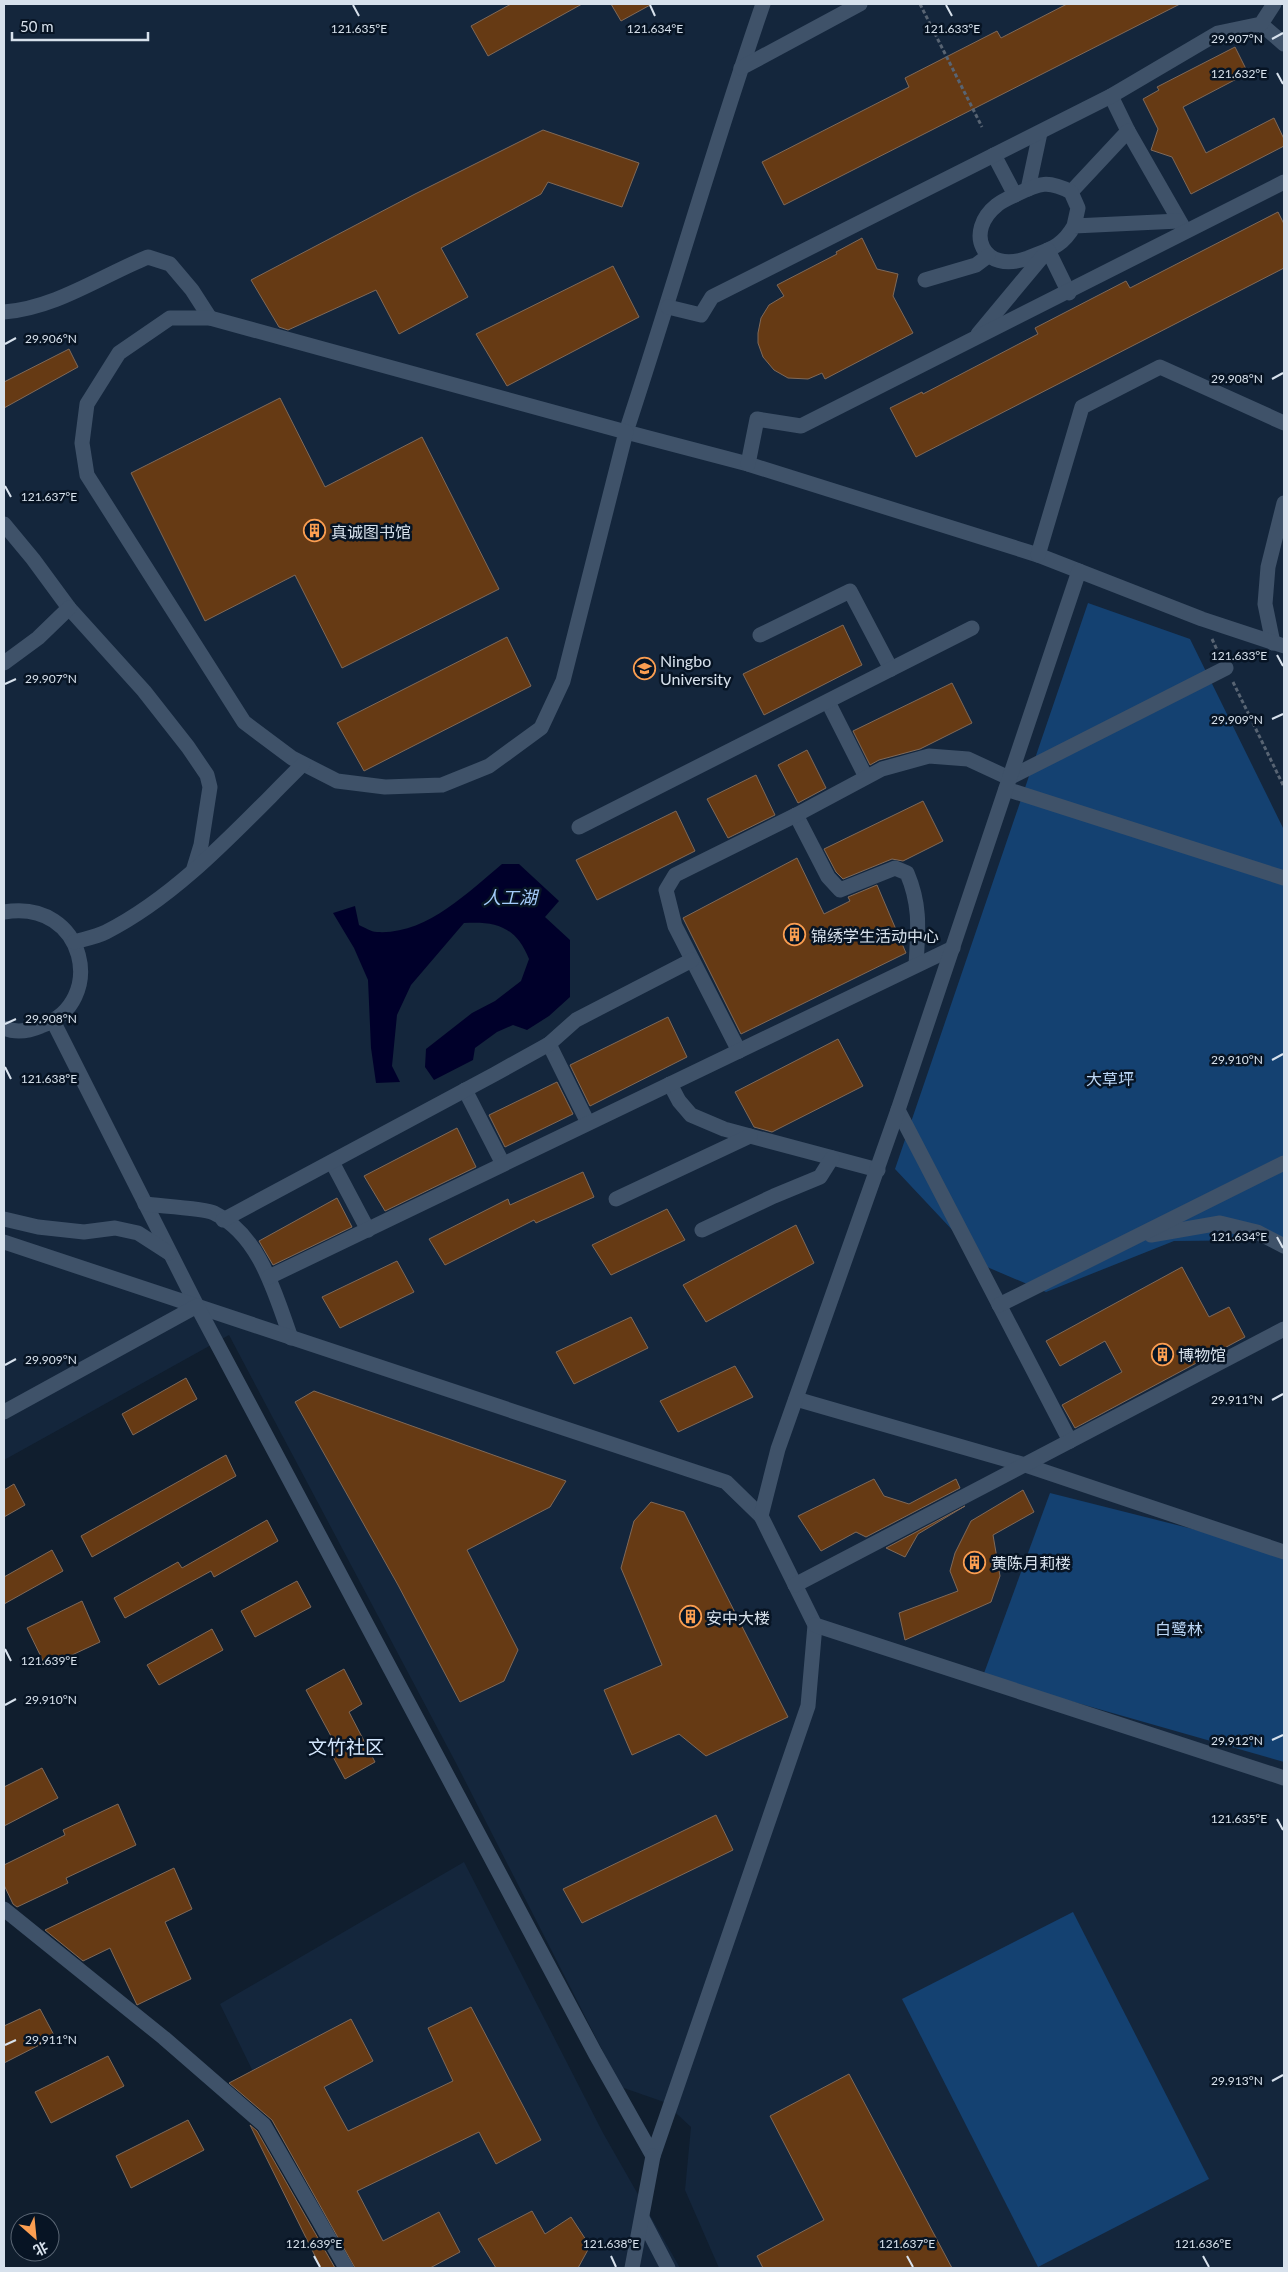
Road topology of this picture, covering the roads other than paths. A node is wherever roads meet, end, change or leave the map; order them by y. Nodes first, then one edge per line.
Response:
1 (763, 4) edge
2 (860, 4) edge
3 (1274, 4) edge
4 (1261, 24) junction
5 (1284, 44) edge
6 (741, 68) junction
7 (1111, 96) junction
8 (1128, 131) junction
9 (1040, 133) junction
10 (994, 155) junction
11 (1284, 182) edge
12 (1022, 192) junction
13 (1071, 192) junction
14 (1074, 226) junction
15 (1183, 226) junction
16 (1048, 250) junction
17 (988, 256) junction
18 (925, 280) dead end
19 (1069, 292) junction
20 (668, 307) junction
21 (4, 312) edge
22 (210, 318) junction
23 (974, 339) junction
24 (1284, 423) edge
25 (626, 432) junction
26 (748, 464) junction
27 (1284, 503) edge
28 (4, 524) edge
29 (1038, 555) junction
30 (1079, 571) junction
31 (69, 608) junction
32 (972, 628) dead end
33 (760, 635) dead end
34 (1279, 644) edge
35 (4, 663) edge
36 (1226, 668) road end
37 (891, 669) junction
38 (828, 702) junction
39 (304, 764) junction
40 (866, 777) junction
41 (1008, 784) junction
42 (796, 816) junction
43 (579, 827) dead end
44 (194, 868) junction
45 (1284, 878) edge
46 (4, 912) edge
47 (74, 942) junction
48 (953, 948) junction
49 (692, 960) junction
50 (916, 965) junction
51 (53, 1021) junction
52 (6, 1033) edge
53 (549, 1044) junction
54 (739, 1051) junction
55 (670, 1084) junction
56 (465, 1090) junction
57 (898, 1110) junction
58 (588, 1124) junction
59 (750, 1136) junction
60 (832, 1158) junction
61 (332, 1162) junction
62 (1284, 1163) edge
63 (503, 1164) junction
64 (878, 1170) junction
65 (616, 1199) dead end
66 (145, 1204) junction
67 (4, 1219) edge
68 (223, 1220) junction
69 (368, 1230) junction
70 (702, 1230) dead end
71 (1135, 1237) junction
72 (4, 1242) edge
73 (1284, 1246) edge
74 (171, 1254) junction
75 (269, 1277) junction
76 (999, 1305) junction
77 (197, 1306) junction
78 (1284, 1329) edge
79 (292, 1338) junction
80 (796, 1399) junction
81 (4, 1412) edge
82 (1070, 1441) junction
83 (1026, 1465) junction
84 (761, 1516) junction
85 (1284, 1552) edge
86 (796, 1586) junction
87 (815, 1625) junction
88 (1284, 1778) edge
89 (4, 1909) edge
90 (654, 2156) junction
91 (642, 2218) junction
92 (346, 2268) edge
93 (632, 2268) edge
94 (668, 2268) edge

1 - 6 street
2 - 6 street
3 - 4 street
4 - 5 street
4 - 7 street
6 - 20 street
7 - 8 street
7 - 9 street
8 - 13 street
8 - 15 street
9 - 10 street
9 - 12 street
10 - 12 street
10 - 20 street
11 - 15 street
12 - 13 street
12 - 17 street
13 - 14 street
14 - 15 street
14 - 16 street
15 - 19 street
16 - 17 street
16 - 19 street
16 - 23 street
17 - 18 street
19 - 23 street
20 - 25 street
21 - 22 street
22 - 25 street
22 - 39 street
23 - 26 street
24 - 29 street
25 - 26 street
25 - 39 street
26 - 29 street
27 - 34 street
28 - 31 street
29 - 30 street
30 - 34 street
30 - 41 street
31 - 35 street
31 - 44 street
32 - 37 street
33 - 37 street
36 - 41 street
37 - 38 street
38 - 40 street
38 - 43 street
39 - 44 street
40 - 41 street
40 - 42 street
41 - 45 street
41 - 48 street
42 - 49 street
42 - 50 street
44 - 47 street
46 - 47 street
47 - 51 street
48 - 50 street
48 - 57 street
49 - 53 street
49 - 54 street
50 - 54 street
51 - 52 street
51 - 66 street
53 - 56 street
53 - 58 street
54 - 55 street
55 - 58 street
55 - 59 street
56 - 61 street
56 - 63 street
57 - 64 street
57 - 76 street
58 - 63 street
59 - 60 street
59 - 65 street
60 - 64 street
60 - 70 street
61 - 68 street
61 - 69 street
62 - 71 street
63 - 69 street
64 - 80 street
66 - 68 street
66 - 74 street
67 - 74 street
68 - 75 street
69 - 75 street
71 - 73 street
71 - 76 street
72 - 77 street
74 - 77 street
75 - 79 street
76 - 82 street
77 - 79 street
77 - 81 street
77 - 90 street
78 - 82 street
79 - 84 street
80 - 83 street
80 - 84 street
82 - 83 street
83 - 85 street
83 - 86 street
84 - 86 street
86 - 87 street
87 - 88 street
87 - 90 street
89 - 92 street
90 - 91 street
91 - 93 street
91 - 94 street

